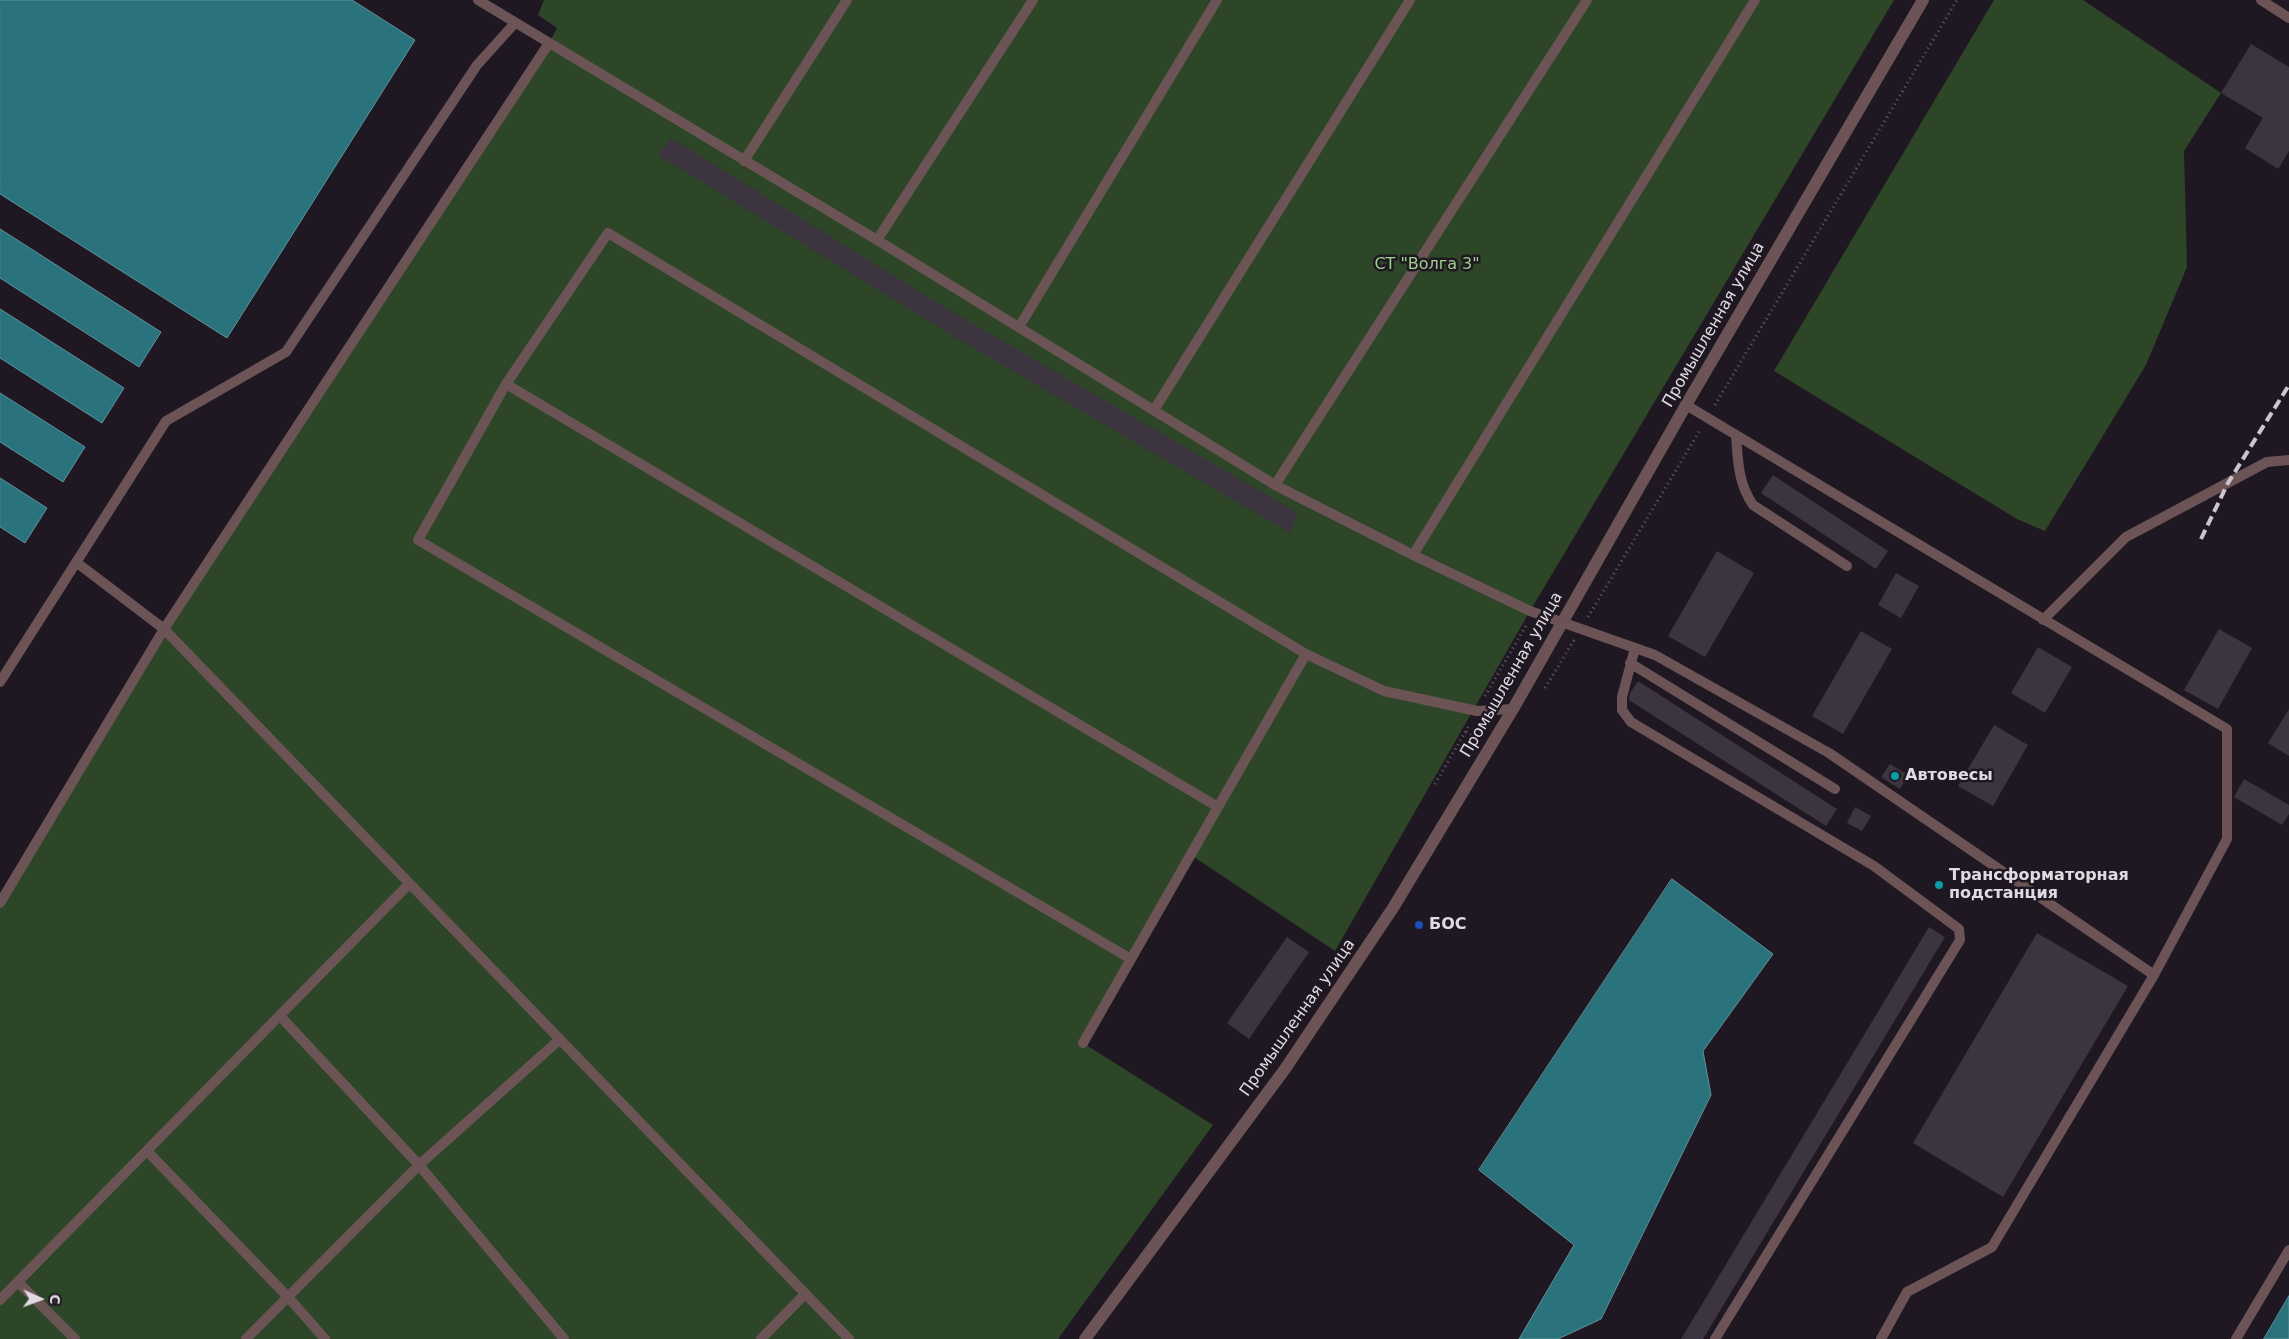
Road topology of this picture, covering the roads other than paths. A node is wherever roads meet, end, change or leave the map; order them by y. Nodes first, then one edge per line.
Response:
1 (478, 0) edge
2 (847, 0) edge
3 (1033, 0) edge
4 (1217, 0) edge
5 (1410, 0) edge
6 (1587, 0) edge
7 (1755, 0) edge
8 (1923, 0) edge
9 (2261, 0) edge
10 (2289, 18) edge
11 (515, 23) junction
12 (549, 42) junction
13 (744, 161) junction
14 (877, 240) junction
15 (1019, 327) junction
16 (506, 384) junction
17 (1686, 405) junction
18 (1154, 410) junction
19 (1736, 436) junction
20 (2289, 460) edge
21 (1275, 485) junction
22 (1413, 555) junction
23 (76, 562) junction
24 (1847, 566) dead end
25 (2043, 620) junction
26 (1562, 622) junction
27 (164, 630) junction
28 (1635, 648) junction
29 (1306, 654) junction
30 (1630, 664) junction
31 (0, 682) edge
32 (1513, 709) junction
33 (1835, 789) dead end
34 (1218, 807) junction
35 (409, 884) junction
36 (0, 902) edge
37 (1131, 959) junction
38 (2154, 974) junction
39 (280, 1016) junction
40 (559, 1040) junction
41 (1082, 1043) dead end
42 (147, 1151) junction
43 (419, 1165) junction
44 (2289, 1250) edge
45 (18, 1282) junction
46 (805, 1294) junction
47 (288, 1297) junction
48 (0, 1300) edge
49 (75, 1339) edge
50 (246, 1339) edge
51 (325, 1339) edge
52 (564, 1339) edge
53 (761, 1339) edge
54 (849, 1339) edge
55 (1085, 1339) edge
56 (1715, 1339) edge
57 (1881, 1339) edge
58 (2236, 1339) edge

1 - 11 lane
2 - 13 lane
3 - 14 lane
4 - 15 lane
5 - 18 lane
6 - 21 lane
7 - 22 lane
8 - 17 street, Промышленная улица
9 - 10 lane
11 - 12 lane
11 - 23 lane
12 - 13 lane
12 - 27 lane
13 - 14 lane
14 - 15 lane
15 - 18 lane
16 - 29 lane
16 - 34 lane
16 - 37 lane
17 - 19 lane
17 - 26 street, Промышленная улица
18 - 21 lane
19 - 24 lane
19 - 25 lane
20 - 25 lane
21 - 22 lane
22 - 26 lane
23 - 27 lane
23 - 31 lane
25 - 38 lane
26 - 28 lane
26 - 32 street, Промышленная улица
27 - 35 lane
27 - 36 lane
28 - 30 lane
28 - 38 lane
29 - 32 lane
29 - 34 lane
30 - 33 lane
30 - 56 lane
32 - 55 street, Промышленная улица
34 - 37 lane
35 - 39 lane
35 - 40 lane
37 - 41 lane
38 - 57 lane
39 - 42 lane
39 - 43 lane
40 - 43 lane
40 - 46 lane
42 - 45 lane
42 - 47 lane
43 - 47 lane
43 - 52 lane
44 - 58 lane
45 - 48 lane
45 - 49 lane
46 - 53 lane
46 - 54 lane
47 - 50 lane
47 - 51 lane

